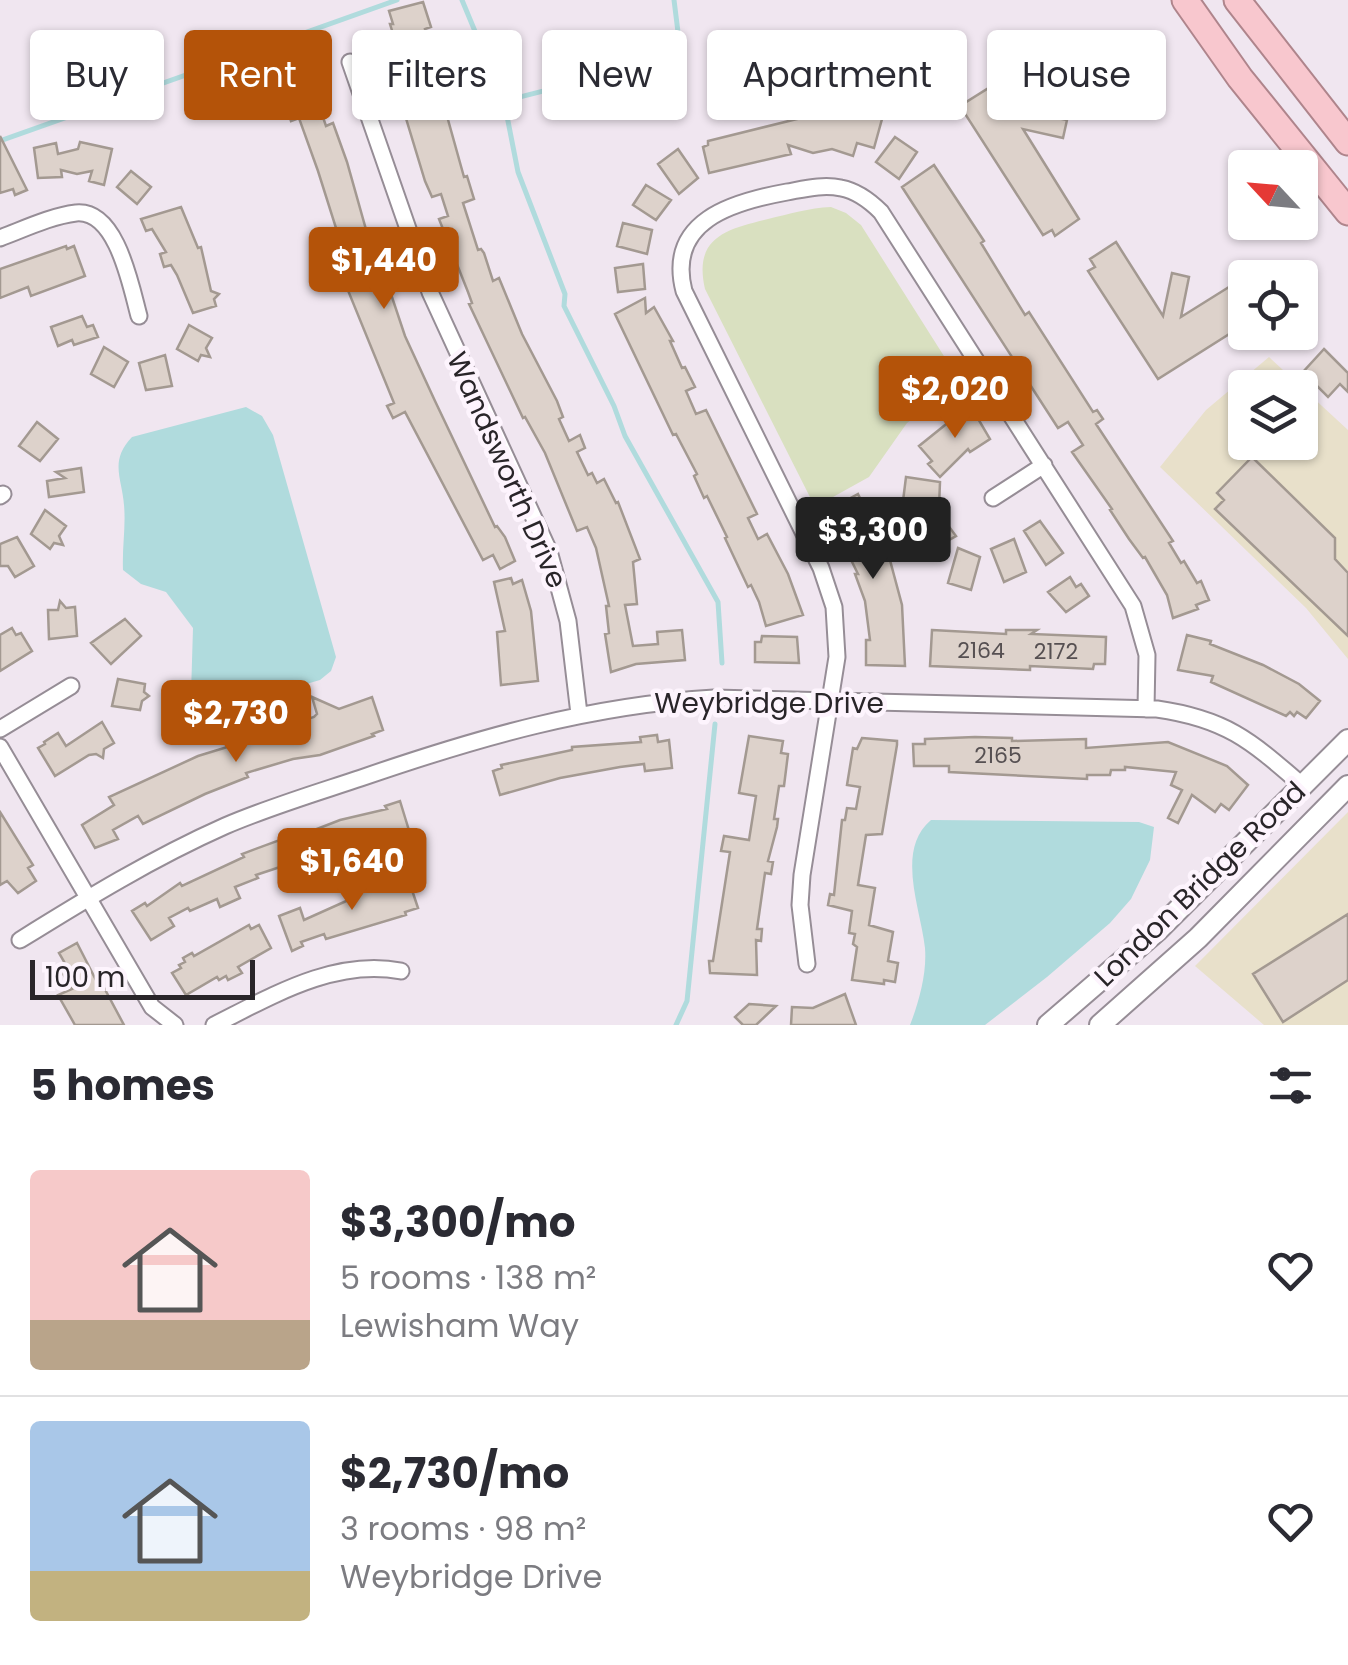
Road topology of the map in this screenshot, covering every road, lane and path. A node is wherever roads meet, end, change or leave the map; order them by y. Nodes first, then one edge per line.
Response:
1 (1185, 0) edge
2 (1237, 0) edge
3 (350, 62) dead end
4 (1348, 142) edge
5 (1348, 212) edge
6 (0, 238) edge
7 (139, 316) dead end
8 (1044, 465) junction
9 (993, 498) dead end
10 (71, 686) dead end
11 (830, 700) junction
12 (1146, 708) junction
13 (580, 714) junction
14 (0, 729) edge
15 (1348, 740) edge
16 (0, 747) edge
17 (1303, 786) junction
18 (1348, 786) edge
19 (90, 897) junction
20 (20, 940) dead end
21 (807, 964) dead end
22 (401, 971) dead end
23 (175, 1025) edge
24 (214, 1025) edge
25 (1048, 1025) edge
26 (1100, 1025) edge

1 - 5 highway
2 - 4 highway
3 - 13 street, Wandsworth Drive
6 - 7 street
8 - 9 street
8 - 11 street
8 - 12 street
10 - 14 street
11 - 12 street, Weybridge Drive
11 - 13 street, Weybridge Drive
11 - 21 street
12 - 17 street, Weybridge Drive
13 - 19 street, Weybridge Drive
15 - 17 main road, London Bridge Road
16 - 19 street
17 - 25 main road, London Bridge Road
18 - 26 main road, London Bridge Road
19 - 20 street, Weybridge Drive
19 - 23 street
22 - 24 street

